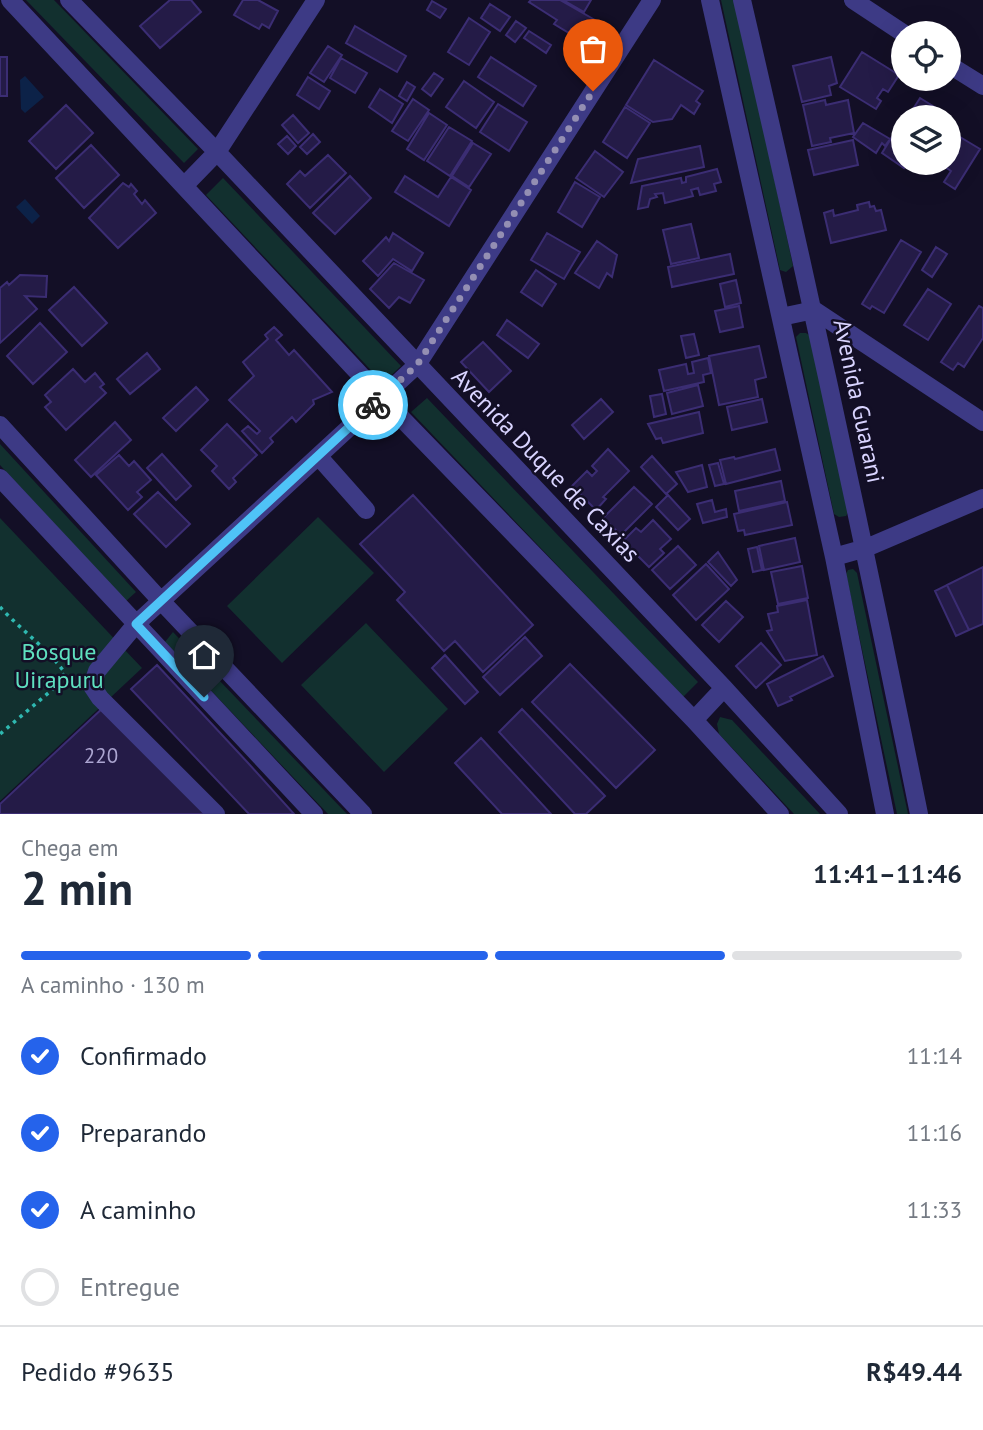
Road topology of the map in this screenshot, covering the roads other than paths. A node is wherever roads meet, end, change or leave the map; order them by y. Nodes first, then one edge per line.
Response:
1 (10, 0) edge
2 (69, 0) edge
3 (316, 0) edge
4 (652, 0) edge
5 (710, 0) edge
6 (743, 0) edge
7 (853, 0) edge
8 (891, 25) edge
9 (961, 72) edge
10 (983, 86) edge
11 (217, 152) junction
12 (184, 186) junction
13 (814, 310) junction
14 (782, 317) junction
15 (417, 365) junction
16 (381, 397) junction
17 (983, 422) edge
18 (0, 425) edge
19 (319, 457) junction
20 (0, 478) edge
21 (983, 498) edge
22 (366, 510) dead end
23 (866, 548) junction
24 (834, 557) junction
25 (162, 602) junction
26 (136, 624) junction
27 (724, 688) junction
28 (694, 720) junction
29 (216, 814) edge
30 (314, 814) edge
31 (363, 814) edge
32 (780, 814) edge
33 (839, 814) edge
34 (885, 814) edge
35 (919, 814) edge

1 - 12 street
2 - 11 street, Avenida Duque de Caxias
3 - 11 street
4 - 15 street
5 - 14 street
6 - 13 street, Avenida Guarani
7 - 8 street
9 - 10 street
11 - 12 street
11 - 15 street, Avenida Duque de Caxias
12 - 16 street
13 - 14 street
13 - 17 street
13 - 23 street, Avenida Guarani
14 - 24 street
15 - 16 street
15 - 27 street, Avenida Duque de Caxias
16 - 19 street
16 - 28 street
18 - 25 street
19 - 22 street
19 - 25 street
20 - 26 street
21 - 23 street
23 - 24 street
23 - 35 street, Avenida Guarani
24 - 34 street
25 - 26 street
25 - 31 street
26 - 29 street
26 - 30 street
27 - 28 street
27 - 33 street, Avenida Duque de Caxias
28 - 32 street

